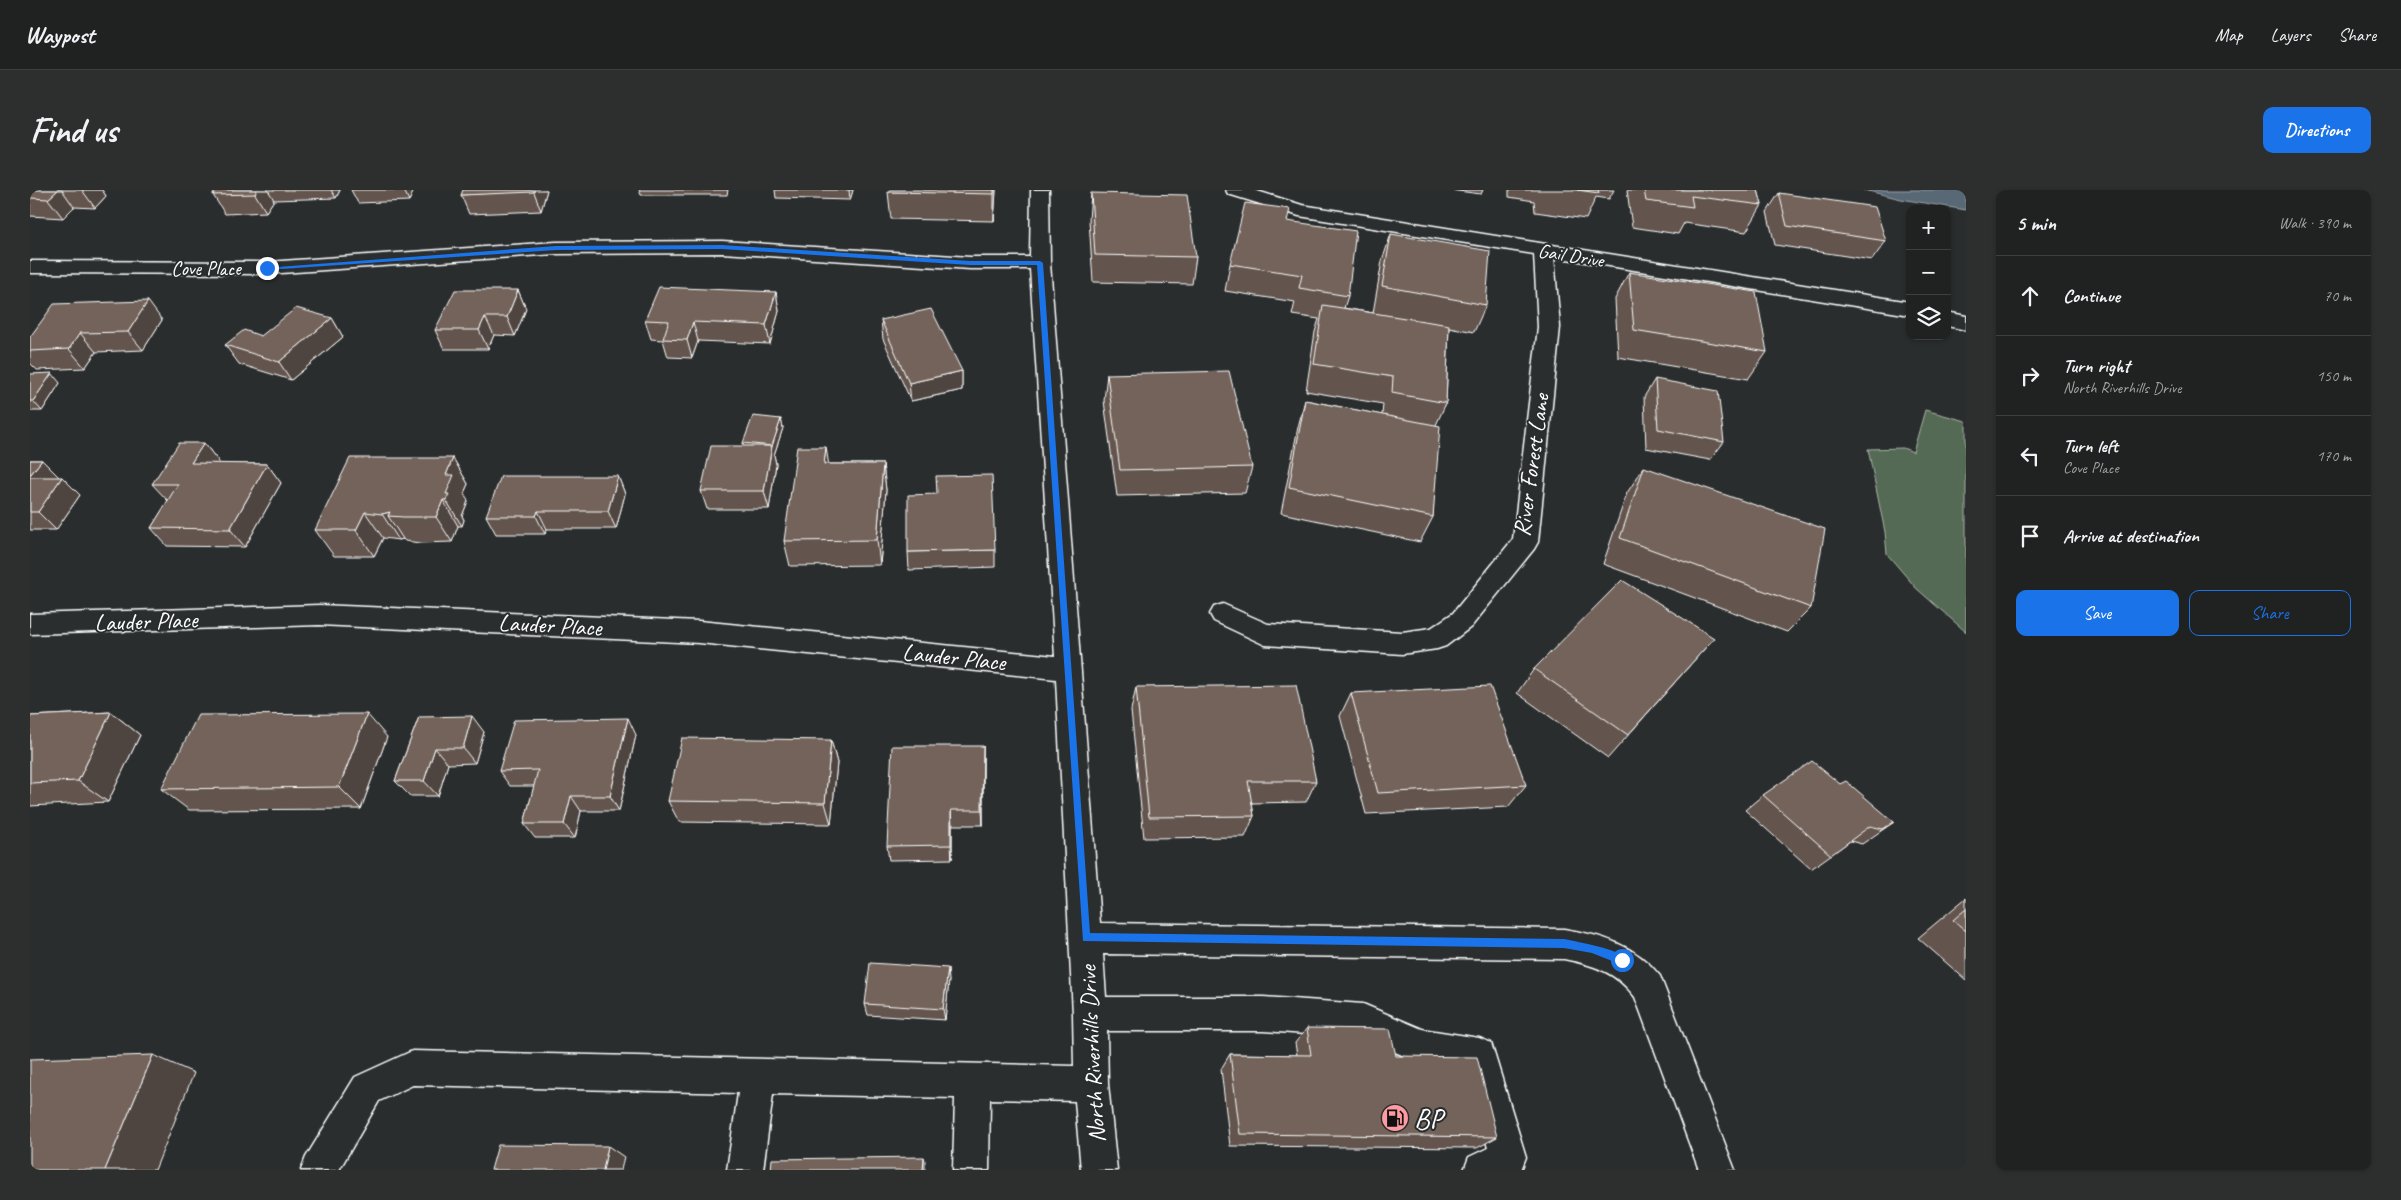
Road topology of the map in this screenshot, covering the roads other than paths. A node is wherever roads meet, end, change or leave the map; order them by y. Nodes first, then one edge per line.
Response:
1 (1040, 190) edge
2 (1235, 190) edge
3 (1544, 250) junction
4 (1040, 263) junction
5 (30, 267) edge
6 (1906, 308) edge
7 (1951, 319) edge
8 (1966, 323) edge
9 (1223, 614) dead end
10 (30, 624) edge
11 (1069, 669) junction
12 (1086, 938) junction
13 (1090, 1014) junction
14 (758, 1076) junction
15 (974, 1082) junction
16 (1092, 1084) junction
17 (319, 1170) edge
18 (745, 1170) edge
19 (971, 1170) edge
20 (1099, 1170) edge
21 (1482, 1170) edge
22 (1717, 1170) edge

1 - 4 street, North Riverhills Drive
2 - 3 street, Gail Drive
3 - 6 street, Gail Drive
3 - 9 street, River Forest Lane
4 - 5 street, Cove Place
4 - 11 street, North Riverhills Drive
7 - 8 street
10 - 11 street, Lauder Place
11 - 12 street, North Riverhills Drive
12 - 13 street, North Riverhills Drive
12 - 22 street
13 - 16 street, North Riverhills Drive
13 - 21 street
14 - 15 street
14 - 17 street
14 - 18 street
15 - 16 street
15 - 19 street
16 - 20 street, North Riverhills Drive

